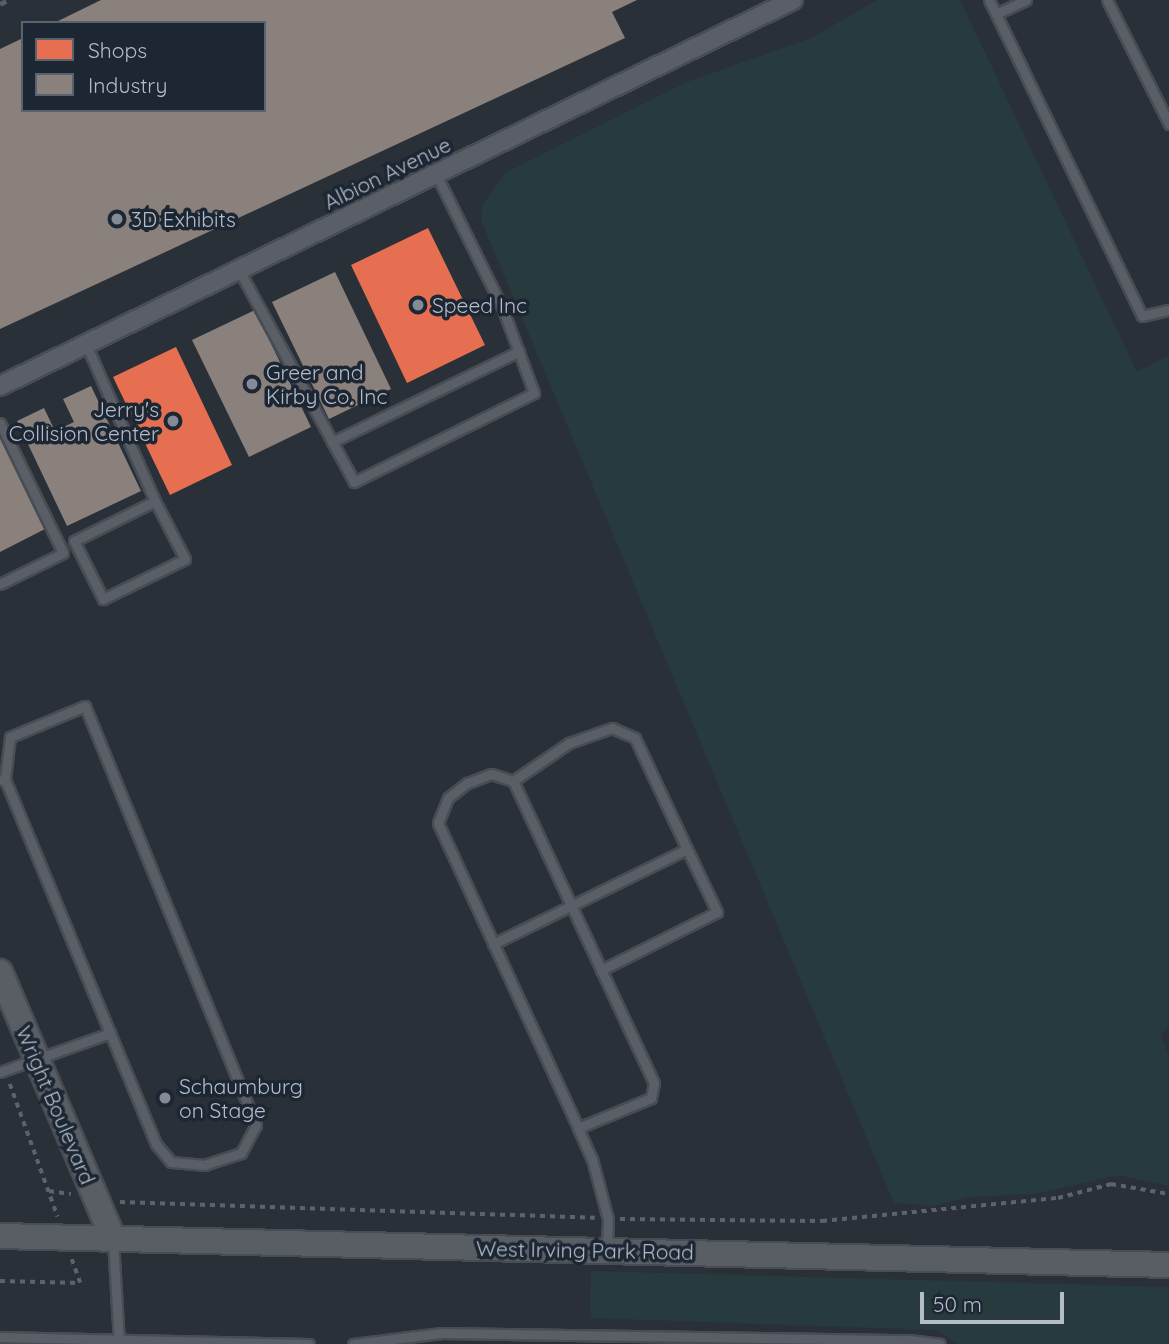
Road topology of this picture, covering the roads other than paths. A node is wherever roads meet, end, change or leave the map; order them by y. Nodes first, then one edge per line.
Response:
1 (793, 0) edge
2 (989, 0) edge
3 (1026, 0) edge
4 (1107, 0) edge
5 (996, 14) junction
6 (1169, 124) edge
7 (436, 174) junction
8 (239, 270) junction
9 (1169, 310) edge
10 (86, 344) junction
11 (519, 351) junction
12 (0, 386) edge
13 (0, 422) edge
14 (332, 442) junction
15 (155, 501) junction
16 (0, 584) edge
17 (2, 780) edge
18 (513, 781) junction
19 (687, 849) junction
20 (571, 906) junction
21 (493, 944) junction
22 (601, 970) junction
23 (0, 972) edge
24 (110, 1033) junction
25 (37, 1059) junction
26 (3, 1071) edge
27 (578, 1128) junction
28 (0, 1236) edge
29 (113, 1238) junction
30 (607, 1251) junction
31 (1169, 1265) edge
32 (0, 1337) edge
33 (119, 1341) junction
34 (260, 1344) edge
35 (309, 1344) edge
36 (353, 1344) edge
37 (940, 1344) edge

1 - 7 street, Albion Avenue
2 - 5 lane
3 - 5 lane
4 - 6 lane
5 - 9 lane
7 - 8 street, Albion Avenue
7 - 11 lane
8 - 10 street, Albion Avenue
8 - 14 lane
10 - 12 street, Albion Avenue
10 - 15 lane
11 - 14 lane
11 - 14 lane
13 - 16 lane
15 - 15 lane
17 - 24 lane
17 - 24 lane
18 - 19 lane
18 - 20 lane
18 - 21 lane
19 - 20 lane
19 - 22 lane
20 - 21 lane
20 - 22 lane
21 - 27 lane
22 - 27 lane
23 - 25 main road, Wright Boulevard
24 - 25 lane
25 - 26 lane
25 - 29 main road, Wright Boulevard
27 - 30 lane
28 - 29 main road, West Irving Park Road
29 - 30 main road, West Irving Park Road
29 - 33 lane
30 - 31 main road, West Irving Park Road
32 - 33 lane
33 - 34 lane
34 - 35 lane
36 - 37 lane

